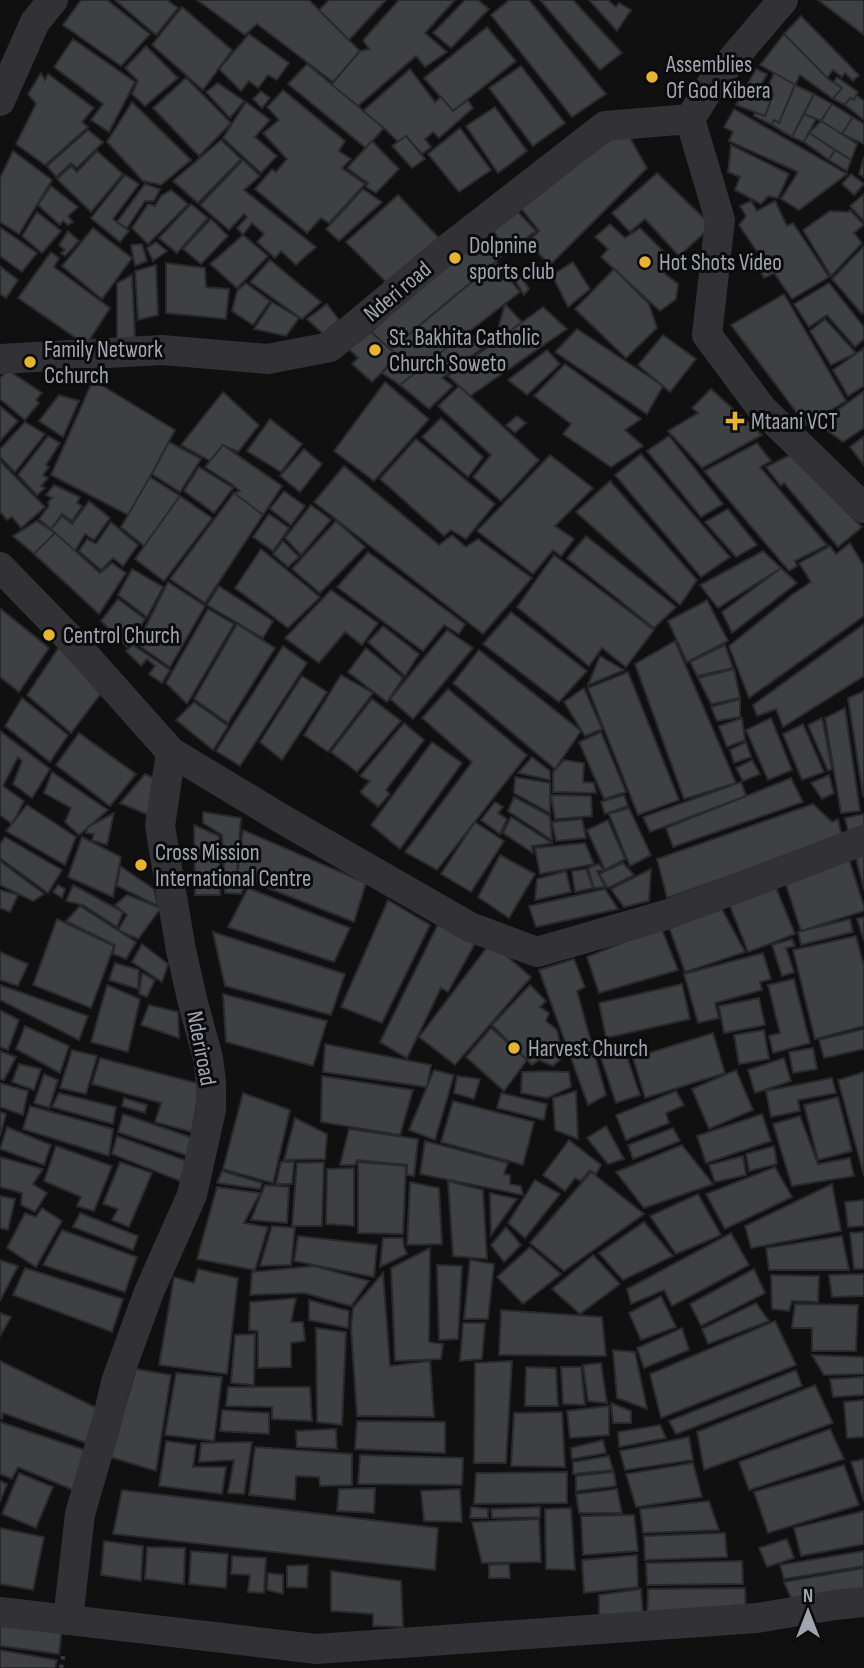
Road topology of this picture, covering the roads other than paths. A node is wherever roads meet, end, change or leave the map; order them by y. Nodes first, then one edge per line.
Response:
1 (53, 0) edge
2 (783, 0) edge
3 (0, 101) edge
4 (690, 119) junction
5 (0, 359) edge
6 (864, 508) edge
7 (0, 567) edge
8 (172, 752) junction
9 (864, 840) edge
10 (864, 1602) edge
11 (0, 1612) edge
12 (68, 1620) junction

1 - 3 street
2 - 4 street
4 - 5 street, Nderi road
4 - 6 street
7 - 8 street
8 - 9 street
8 - 12 street, Nderiroad
10 - 12 street
11 - 12 street

